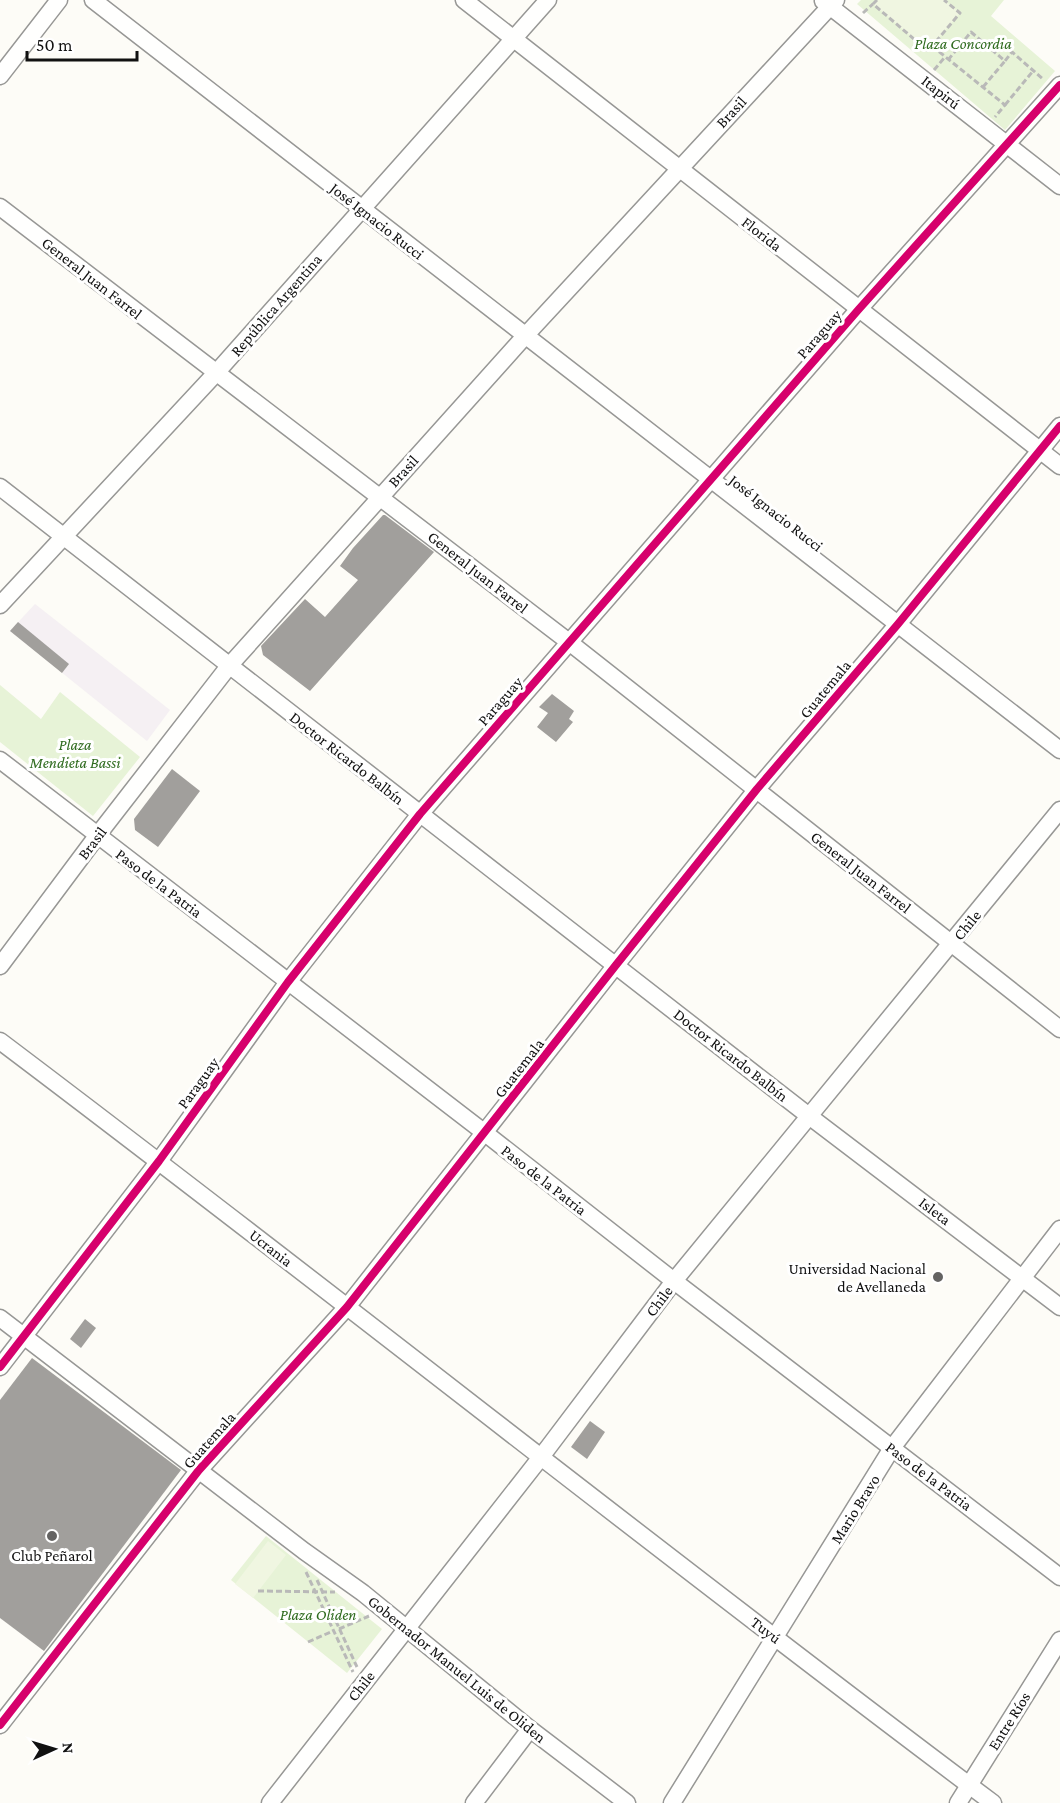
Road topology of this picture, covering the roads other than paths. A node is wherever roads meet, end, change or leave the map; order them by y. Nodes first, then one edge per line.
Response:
1 (59, 0) edge
2 (93, 0) edge
3 (464, 0) edge
4 (548, 0) edge
5 (829, 2) edge
6 (513, 38) junction
7 (0, 76) edge
8 (1058, 87) edge
9 (1008, 144) junction
10 (678, 169) junction
11 (1060, 186) edge
12 (0, 207) edge
13 (361, 208) junction
14 (859, 309) junction
15 (525, 336) junction
16 (216, 373) junction
17 (1060, 426) edge
18 (1040, 451) junction
19 (1060, 466) edge
20 (711, 479) junction
21 (0, 487) edge
22 (380, 496) junction
23 (64, 537) junction
24 (0, 605) edge
25 (898, 624) junction
26 (569, 642) junction
27 (230, 666) junction
28 (1060, 750) edge
29 (0, 760) edge
30 (757, 789) junction
31 (1060, 810) edge
32 (420, 814) junction
33 (97, 836) junction
34 (951, 944) junction
35 (616, 965) junction
36 (0, 966) edge
37 (288, 982) junction
38 (1060, 1029) edge
39 (0, 1041) edge
40 (809, 1116) junction
41 (485, 1133) junction
42 (159, 1161) junction
43 (1060, 1229) edge
44 (1023, 1278) junction
45 (674, 1281) junction
46 (1060, 1307) edge
47 (348, 1308) junction
48 (0, 1318) edge
49 (23, 1336) junction
50 (0, 1367) edge
51 (892, 1448) junction
52 (541, 1457) junction
53 (199, 1470) junction
54 (1060, 1577) edge
55 (407, 1628) junction
56 (776, 1638) junction
57 (1060, 1640) edge
58 (0, 1725) edge
59 (530, 1729) junction
60 (970, 1786) junction
61 (270, 1803) edge
62 (474, 1803) edge
63 (627, 1803) edge
64 (672, 1803) edge
65 (958, 1803) edge
66 (993, 1803) edge

1 - 7 street
2 - 13 street, José Ignacio Rucci
3 - 6 street, Florida
4 - 6 street, República Argentina
5 - 9 street, Itapirú
5 - 10 street, Brasil
6 - 10 street, Florida
6 - 13 street, República Argentina
8 - 9 street, Paraguay
9 - 11 street, Itapirú
9 - 14 street, Paraguay
10 - 14 street, Florida
10 - 15 street, Brasil
12 - 16 street, General Juan Farrel
13 - 15 street, José Ignacio Rucci
13 - 16 street, República Argentina
14 - 18 street, Florida
14 - 20 street, Paraguay
15 - 20 street, José Ignacio Rucci
15 - 22 street, Brasil
16 - 22 street, General Juan Farrel
16 - 23 street, República Argentina
17 - 18 street, Guatemala
18 - 19 street, Florida
18 - 25 street, Guatemala
20 - 25 street, José Ignacio Rucci
20 - 26 street, Paraguay
21 - 23 street, Doctor Ricardo Balbín
22 - 26 street, General Juan Farrel
22 - 27 street, Brasil
23 - 24 street, República Argentina
23 - 27 street, Doctor Ricardo Balbín
25 - 28 street, José Ignacio Rucci
25 - 30 street, Guatemala
26 - 30 street, General Juan Farrel
26 - 32 street, Paraguay
27 - 32 street, Doctor Ricardo Balbín
27 - 33 street, Brasil
29 - 33 street, Paso de la Patria
30 - 34 street, General Juan Farrel
30 - 35 street, Guatemala
31 - 34 street, Chile
32 - 35 street, Doctor Ricardo Balbín
32 - 37 street, Paraguay
33 - 36 street, Brasil
33 - 37 street, Paso de la Patria
34 - 38 street, General Juan Farrel
34 - 40 street, Chile
35 - 40 street, Doctor Ricardo Balbín
35 - 41 street, Guatemala
37 - 41 street, Paso de la Patria
37 - 42 street, Paraguay
39 - 42 street, Ucrania
40 - 44 street, Isleta
40 - 45 street, Chile
41 - 45 street, Paso de la Patria
41 - 47 street, Guatemala
42 - 47 street, Ucrania
42 - 49 street, Paraguay
43 - 44 street, Mario Bravo
44 - 46 street, Isleta
44 - 51 street, Mario Bravo
45 - 51 street, Paso de la Patria
45 - 52 street, Chile
47 - 52 street, Ucrania
47 - 53 street, Guatemala
48 - 49 street, Gobernador Manuel Luis de Oliden
49 - 50 street, Paraguay
49 - 53 street, Gobernador Manuel Luis de Oliden
51 - 54 street, Paso de la Patria
51 - 56 street, Mario Bravo
52 - 55 street, Chile
52 - 56 street, Tuyú
53 - 55 street, Gobernador Manuel Luis de Oliden
53 - 58 street, Guatemala
55 - 59 street, Gobernador Manuel Luis de Oliden
55 - 61 street, Chile
56 - 60 street, Tuyú
56 - 64 street, Mario Bravo
57 - 60 street, Entre Ríos
59 - 62 street
59 - 63 street, Gobernador Manuel Luis de Oliden
60 - 65 street, Entre Ríos
60 - 66 street, Tuyú

